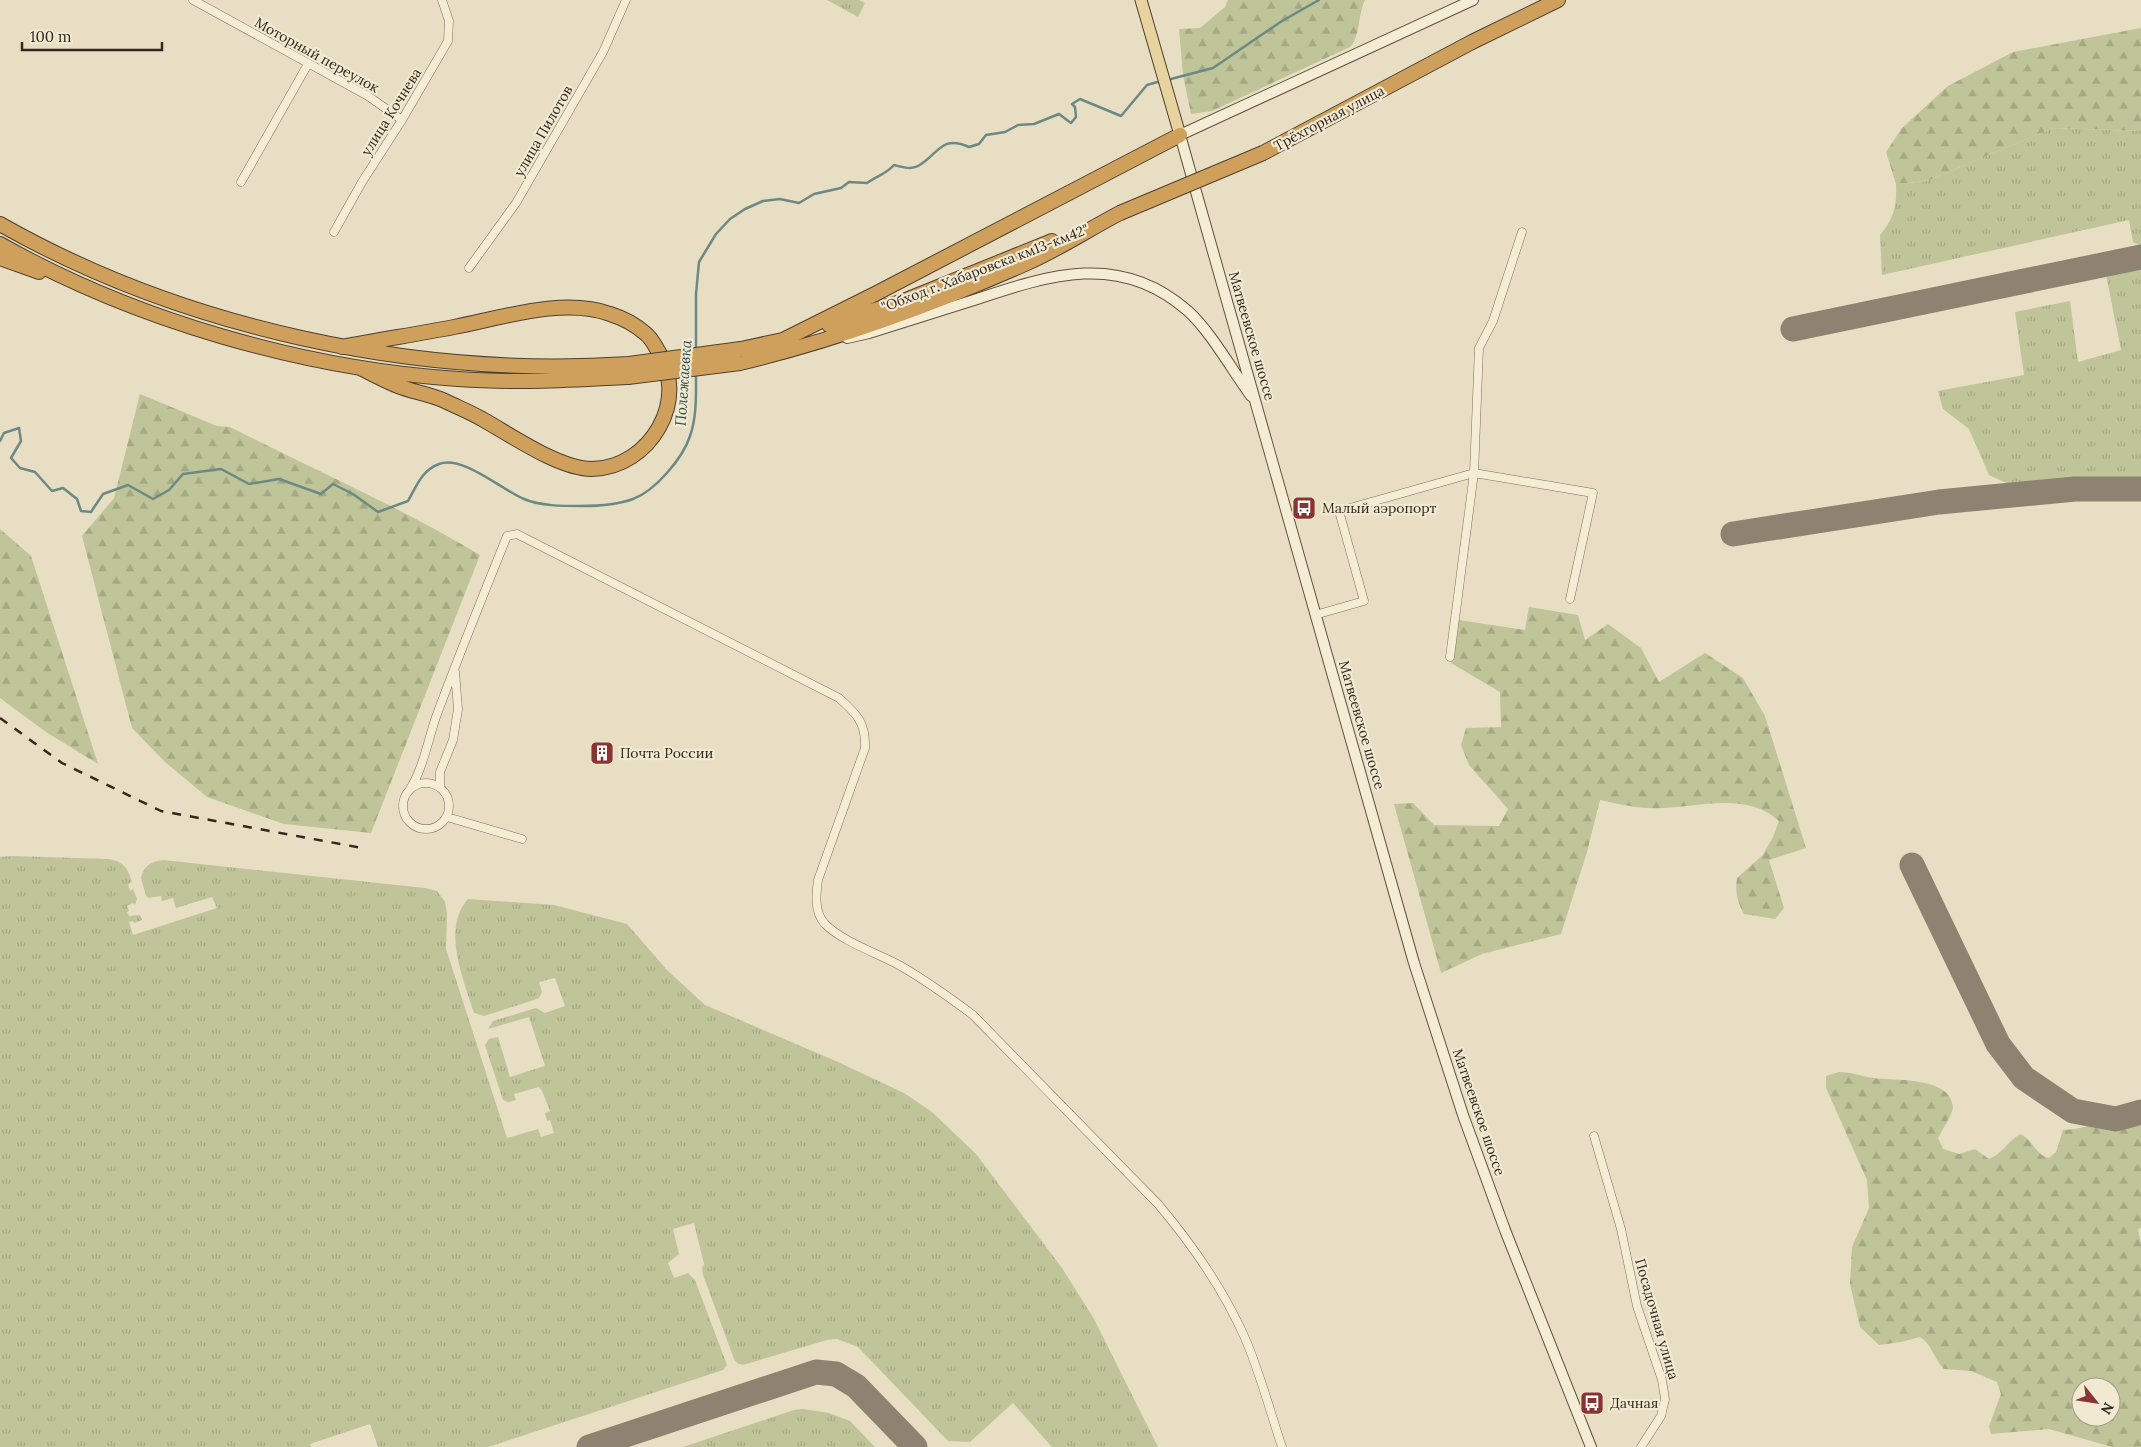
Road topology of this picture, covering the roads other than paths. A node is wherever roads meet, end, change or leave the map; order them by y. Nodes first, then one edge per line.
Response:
1 (193, 0) edge
2 (442, 0) edge
3 (626, 0) edge
4 (1141, 0) edge
5 (1473, 0) edge
6 (1558, 0) edge
7 (1462, 3) edge
8 (308, 64) junction
9 (402, 120) junction
10 (1180, 135) junction
11 (241, 182) dead end
12 (0, 224) edge
13 (1095, 226) joint
14 (334, 232) dead end
15 (1522, 232) dead end
16 (0, 244) edge
17 (0, 258) edge
18 (469, 268) dead end
19 (95, 290) junction
20 (784, 346) junction
21 (342, 347) junction
22 (360, 368) junction
23 (629, 371) junction
24 (1256, 403) junction
25 (1474, 473) junction
26 (1570, 599) dead end
27 (1315, 614) junction
28 (1450, 657) dead end
29 (455, 668) junction
30 (440, 787) junction
31 (410, 788) junction
32 (448, 816) junction
33 (522, 839) dead end
34 (1594, 1136) dead end
35 (1282, 1447) edge
36 (1591, 1447) edge
37 (1641, 1447) edge

1 - 8 street, Моторный переулок
2 - 9 street, улица Кочнева
3 - 18 street, улица Пилотов
4 - 10 main road, Матвеевское шоссе
5 - 7 main road
6 - 13 highway, Трёхгорная улица, bridge
7 - 10 main road
8 - 9 street, Моторный переулок
8 - 11 street
9 - 14 street, улица Кочнева
10 - 20 highway
10 - 24 main road, Матвеевское шоссе
12 - 21 highway, "Обход г. Хабаровска км13-км42"
13 - 20 highway, "Обход г. Хабаровска км13-км42"
15 - 25 street
16 - 19 highway, "Обход г. Хабаровска км13-км42"
17 - 19 highway
19 - 22 highway, "Обход г. Хабаровска км13-км42"
20 - 23 highway, "Обход г. Хабаровска км13-км42", bridge
20 - 24 main road
21 - 22 highway
21 - 23 highway, "Обход г. Хабаровска км13-км42"
22 - 23 highway, "Обход г. Хабаровска км13-км42"
24 - 27 main road, Матвеевское шоссе
25 - 26 street
25 - 27 street
25 - 28 street
27 - 36 main road, Матвеевское шоссе
29 - 30 street
29 - 31 street
29 - 35 street
30 - 31 street
30 - 32 street
31 - 32 street
32 - 33 street
34 - 37 street, Посадочная улица

